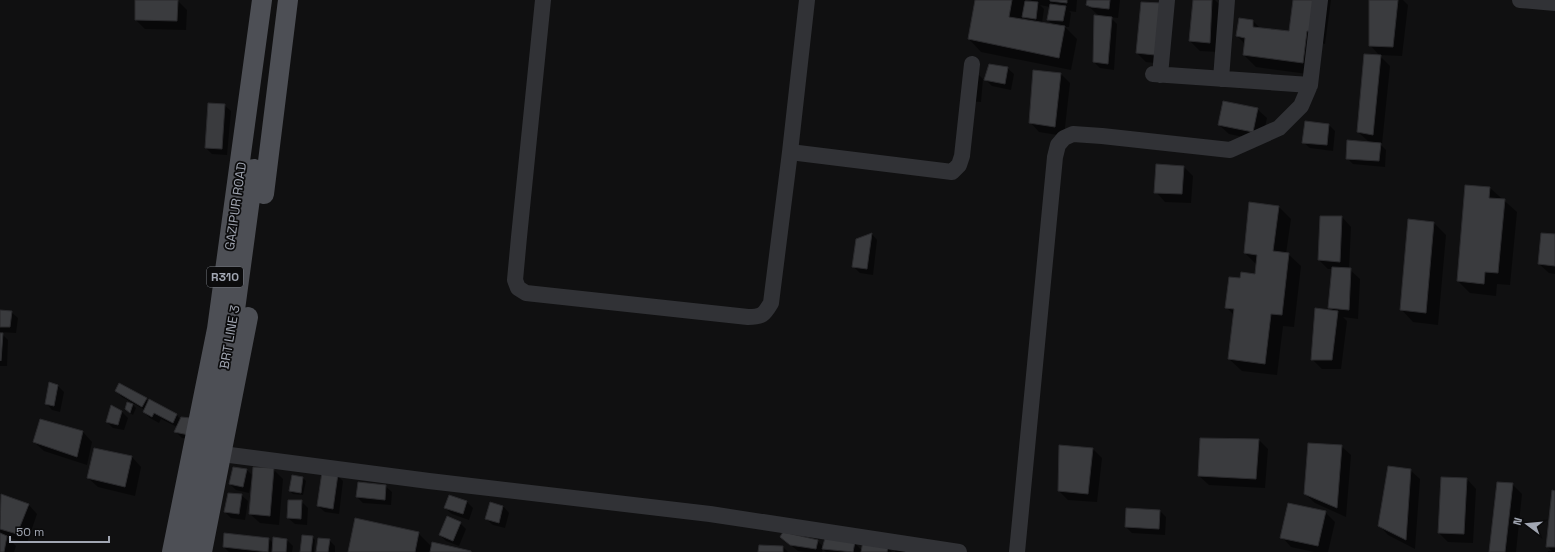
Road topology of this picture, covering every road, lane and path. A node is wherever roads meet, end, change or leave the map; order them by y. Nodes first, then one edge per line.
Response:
1 (262, 0) edge
2 (275, 0) edge
3 (288, 0) edge
4 (543, 0) edge
5 (807, 0) edge
6 (1167, 0) edge
7 (1227, 0) edge
8 (1320, 0) edge
9 (1520, 0) edge
10 (1555, 3) edge
11 (972, 64) dead end
12 (1221, 79) junction
13 (1310, 85) junction
14 (790, 152) junction
15 (222, 454) junction
16 (172, 552) edge
17 (186, 552) edge
18 (202, 552) edge
19 (959, 552) edge
20 (1017, 552) edge

1 - 16 main road, GAZIPUR ROAD / R310
2 - 17 main road, BRT LINE 3
3 - 15 main road, GAZIPUR ROAD / R310
4 - 14 street
5 - 14 street
6 - 12 street
7 - 12 street
8 - 13 street
9 - 10 street
11 - 14 street
12 - 13 street
13 - 20 street
15 - 18 main road, GAZIPUR ROAD / R310
15 - 19 street

